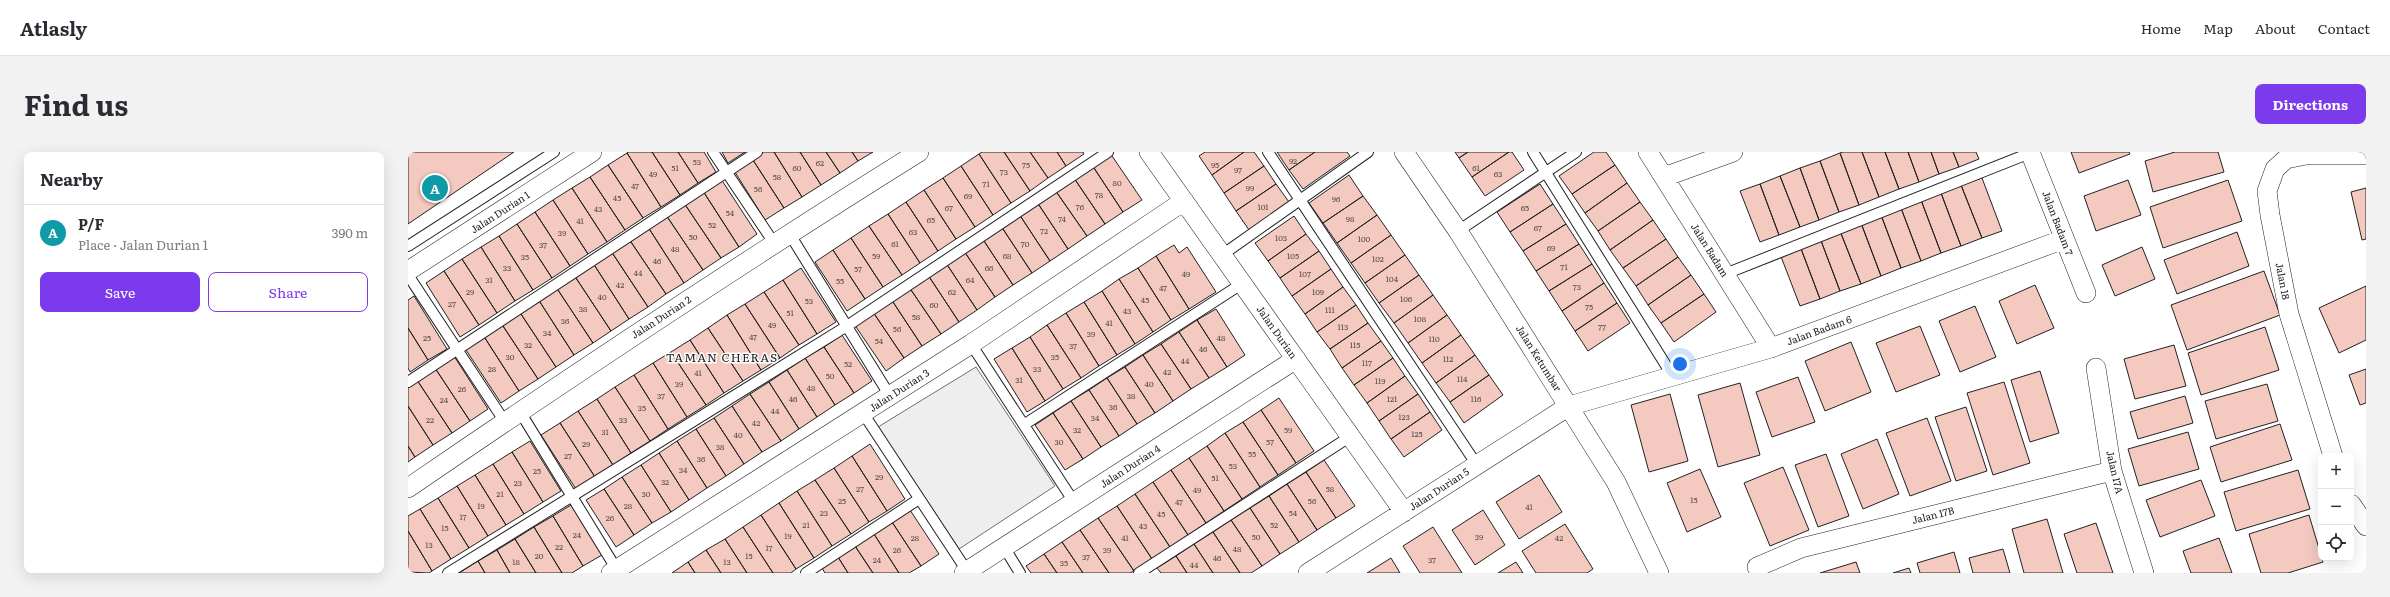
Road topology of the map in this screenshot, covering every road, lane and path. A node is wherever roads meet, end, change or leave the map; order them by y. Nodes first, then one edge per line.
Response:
1 (554, 152) edge
2 (592, 152) edge
3 (713, 152) edge
4 (757, 152) edge
5 (919, 152) edge
6 (1108, 152) edge
7 (1149, 152) edge
8 (1268, 152) edge
9 (1368, 152) edge
10 (1404, 152) edge
11 (1533, 152) edge
12 (1576, 152) edge
13 (1648, 152) edge
14 (1733, 152) edge
15 (2030, 153) edge
16 (2334, 154) edge
17 (2366, 155) edge
18 (1546, 171) junction
19 (726, 172) junction
20 (1664, 177) junction
21 (1301, 199) junction
22 (1184, 201) junction
23 (1458, 232) junction
24 (781, 238) junction
25 (2064, 239) junction
26 (408, 246) edge
27 (1222, 255) junction
28 (408, 271) edge
29 (1725, 274) junction
30 (408, 275) edge
31 (1243, 283) junction
32 (2086, 293) dead end
33 (847, 326) junction
34 (971, 344) junction
35 (1771, 348) junction
36 (457, 350) junction
37 (1296, 359) junction
38 (2096, 368) dead end
39 (1672, 375) junction
40 (408, 382) edge
41 (890, 396) junction
42 (1569, 406) junction
43 (863, 413) junction
44 (512, 416) junction
45 (1025, 424) junction
46 (1351, 436) junction
47 (2332, 453) edge
48 (1477, 465) junction
49 (2112, 470) junction
50 (408, 488) edge
51 (572, 498) junction
52 (919, 499) junction
53 (1074, 502) junction
54 (2354, 508) edge
55 (1404, 512) junction
56 (2366, 526) edge
57 (1004, 547) junction
58 (1757, 567) dead end
59 (614, 571) edge
60 (965, 572) edge
61 (448, 573) edge
62 (806, 573) edge
63 (1020, 573) edge
64 (1139, 573) edge
65 (1308, 573) edge
66 (1659, 573) edge
67 (2144, 573) edge

1 - 26 lane
2 - 28 street, Jalan Durian 1
3 - 19 lane
4 - 19 lane
5 - 24 street, Jalan Durian 2
6 - 33 lane
7 - 22 street, Jalan Durian
8 - 21 lane
9 - 21 lane
10 - 23 street, Jalan Ketumbar
11 - 18 lane
12 - 18 lane
13 - 20 street, Jalan Badam
14 - 20 street
15 - 25 street, Jalan Badam 7
15 - 29 lane
16 - 17 street, Jalan 18
16 - 47 street, Jalan 18
18 - 23 lane
18 - 39 lane
19 - 24 lane
19 - 36 lane
20 - 29 street, Jalan Badam
21 - 27 lane
21 - 48 lane
22 - 27 street, Jalan Durian
22 - 34 street, Jalan Durian 3
23 - 42 street, Jalan Ketumbar
24 - 33 lane
24 - 44 street, Jalan Durian 2
25 - 32 street, Jalan Badam 7
25 - 35 street, Jalan Badam 6
27 - 31 street, Jalan Durian
29 - 35 street, Jalan Badam
30 - 36 lane
31 - 37 street, Jalan Durian
31 - 45 lane
33 - 41 lane
33 - 51 lane
34 - 41 street, Jalan Durian 3
34 - 45 lane
35 - 39 street, Jalan Badam 6
36 - 40 lane
36 - 44 lane
37 - 46 street, Jalan Durian
37 - 53 street, Jalan Durian 4
38 - 49 street, Jalan 17A
39 - 42 street, Jalan Badam 6
41 - 43 street, Jalan Durian 3
42 - 48 street, Jalan Durian 5
42 - 66 street, Jalan Ketumbar
43 - 52 lane
43 - 59 street, Jalan Durian 3
44 - 50 street, Jalan Durian 2
44 - 51 lane
45 - 53 lane
46 - 55 street, Jalan Durian
46 - 64 lane
48 - 55 street, Jalan Durian 5
49 - 58 street, Jalan 17B
49 - 67 street, Jalan 17A
51 - 59 lane
51 - 61 lane
52 - 60 lane
52 - 62 lane
53 - 57 street, Jalan Durian 4
54 - 56 street
55 - 65 street, Jalan Durian 5
57 - 60 street, Jalan Durian 4
57 - 63 lane

